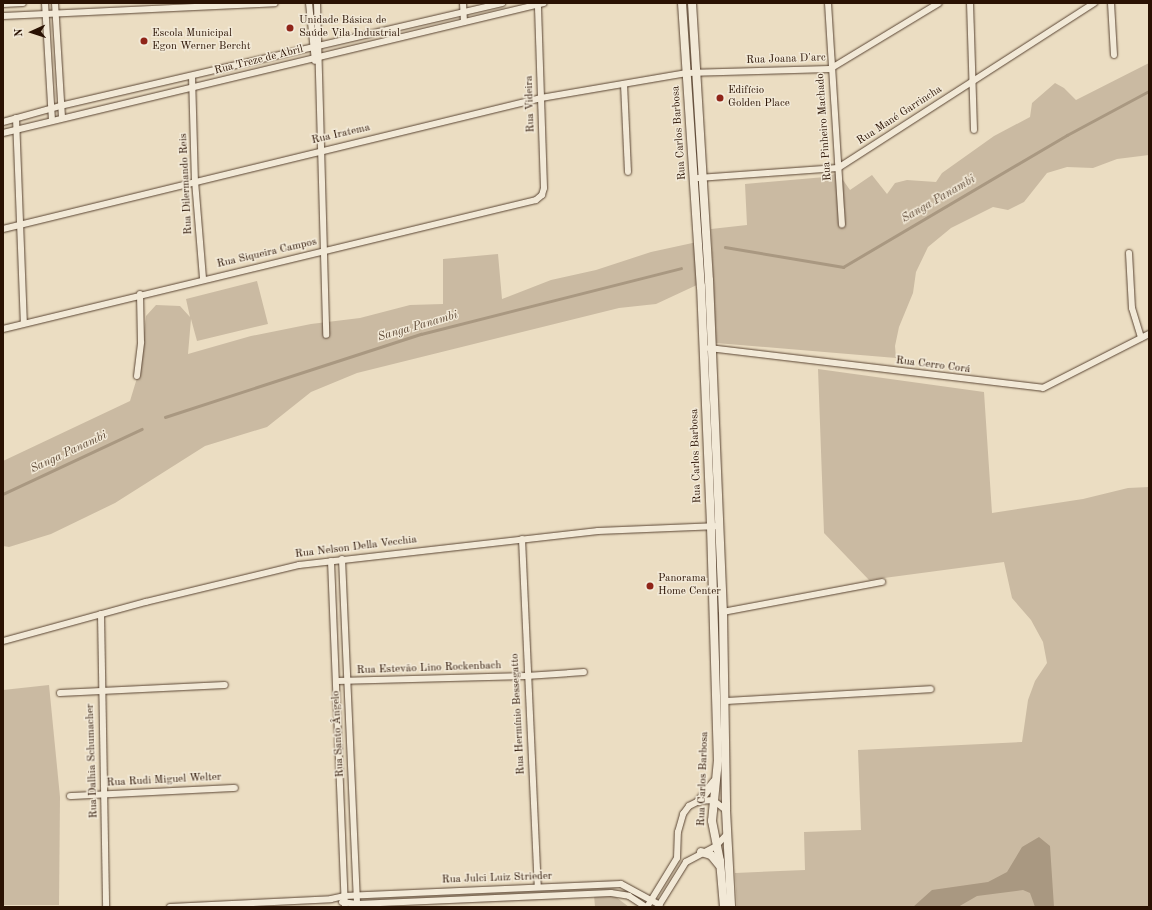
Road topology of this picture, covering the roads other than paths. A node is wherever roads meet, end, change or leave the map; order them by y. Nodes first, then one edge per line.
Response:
1 (23, 3) edge
2 (45, 3) edge
3 (55, 3) edge
4 (143, 3) edge
5 (275, 3) edge
6 (309, 3) edge
7 (317, 3) edge
8 (463, 3) edge
9 (502, 3) edge
10 (682, 3) edge
11 (692, 3) edge
12 (828, 3) edge
13 (939, 3) edge
14 (970, 3) edge
15 (1094, 3) edge
16 (1111, 3) edge
17 (3, 4) edge
18 (229, 4) edge
19 (541, 4) edge
20 (144, 11) junction
21 (463, 12) junction
22 (56, 13) junction
23 (46, 14) junction
24 (3, 16) edge
25 (464, 22) junction
26 (319, 45) junction
27 (312, 47) junction
28 (1114, 55) dead end
29 (316, 58) junction
30 (830, 68) junction
31 (697, 72) junction
32 (687, 73) junction
33 (192, 76) junction
34 (973, 82) junction
35 (624, 84) junction
36 (194, 88) junction
37 (541, 98) junction
38 (60, 106) junction
39 (51, 108) junction
40 (16, 118) junction
41 (62, 118) junction
42 (52, 120) junction
43 (3, 122) edge
44 (17, 129) junction
45 (974, 130) dead end
46 (3, 132) edge
47 (322, 149) junction
48 (838, 168) junction
49 (628, 172) dead end
50 (704, 177) junction
51 (694, 178) junction
52 (195, 181) junction
53 (536, 200) joint
54 (842, 225) dead end
55 (20, 226) junction
56 (3, 229) edge
57 (323, 252) junction
58 (1129, 253) dead end
59 (203, 279) junction
60 (140, 294) junction
61 (24, 323) junction
62 (3, 329) edge
63 (1149, 334) edge
64 (326, 335) dead end
65 (1141, 338) junction
66 (708, 348) junction
67 (137, 376) dead end
68 (715, 526) junction
69 (522, 539) junction
70 (342, 560) junction
71 (331, 561) junction
72 (882, 582) dead end
73 (723, 612) junction
74 (101, 614) junction
75 (3, 641) edge
76 (584, 672) dead end
77 (526, 676) junction
78 (337, 681) junction
79 (347, 681) junction
80 (225, 685) dead end
81 (931, 689) dead end
82 (101, 690) junction
83 (60, 693) dead end
84 (725, 701) junction
85 (716, 779) junction
86 (236, 788) dead end
87 (104, 794) junction
88 (70, 796) dead end
89 (712, 800) junction
90 (699, 801) junction
91 (726, 810) junction
92 (727, 833) junction
93 (716, 846) junction
94 (701, 852) junction
95 (722, 871) junction
96 (538, 888) junction
97 (356, 895) junction
98 (344, 896) junction
99 (331, 899) junction
100 (652, 899) junction
101 (345, 905) edge
102 (357, 906) edge
103 (659, 906) edge
104 (106, 907) edge
105 (170, 907) edge
106 (647, 907) edge
107 (724, 907) edge
108 (732, 907) edge

1 - 17 street
2 - 23 street
3 - 22 street
4 - 20 street
5 - 18 street
6 - 27 street
7 - 26 street
8 - 21 street
9 - 21 street, Rua Treze de Abril
10 - 32 street, Rua Carlos Barbosa
11 - 31 street, Rua Carlos Barbosa
12 - 30 street, Rua Pinheiro Machado
13 - 30 street, Rua Joana D'arc
14 - 34 street
15 - 34 street, Rua Mané Garrincha
16 - 28 street
18 - 20 street
19 - 25 street, Rua Treze de Abril
19 - 37 street, Rua Videira
20 - 22 street
21 - 25 street
21 - 26 street, Rua Treze de Abril
22 - 23 street
22 - 38 street
23 - 24 street
23 - 39 street
25 - 29 street, Rua Treze de Abril
26 - 27 street, Rua Treze de Abril
26 - 29 street
27 - 29 street
27 - 33 street, Rua Treze de Abril
29 - 36 street, Rua Treze de Abril
29 - 47 street
30 - 31 street, Rua Joana D'arc
30 - 48 street, Rua Pinheiro Machado
31 - 32 street, Rua Joana D'arc
31 - 50 street, Rua Carlos Barbosa
32 - 35 street, Rua Iratema
32 - 51 street, Rua Carlos Barbosa
33 - 36 street, Rua Dilermando Reis
33 - 38 street, Rua Treze de Abril
34 - 45 street
34 - 48 street, Rua Mané Garrincha
35 - 37 street, Rua Iratema
35 - 49 street
36 - 41 street, Rua Treze de Abril
36 - 52 street, Rua Dilermando Reis
37 - 47 street, Rua Iratema
37 - 53 street, Rua Videira
38 - 39 street, Rua Treze de Abril
38 - 41 street
39 - 40 street, Rua Treze de Abril
39 - 42 street
40 - 43 street, Rua Treze de Abril
40 - 44 street
41 - 42 street, Rua Treze de Abril
42 - 44 street, Rua Treze de Abril
44 - 46 street, Rua Treze de Abril
44 - 55 street
47 - 52 street, Rua Iratema
47 - 57 street
48 - 50 street, Rua Mané Garrincha
48 - 54 street, Rua Pinheiro Machado
50 - 51 street, Rua Mané Garrincha
50 - 66 street, Rua Carlos Barbosa
51 - 66 street, Rua Carlos Barbosa
52 - 55 street, Rua Iratema
52 - 59 street, Rua Dilermando Reis
53 - 57 street, Rua Siqueira Campos
55 - 56 street, Rua Iratema
55 - 61 street
57 - 59 street, Rua Siqueira Campos
57 - 64 street
58 - 65 street
59 - 60 street, Rua Siqueira Campos
60 - 61 street, Rua Siqueira Campos
60 - 67 street
61 - 62 street, Rua Siqueira Campos
63 - 65 street, Rua Cerro Corá
65 - 66 street, Rua Cerro Corá
66 - 68 street, Rua Carlos Barbosa
68 - 69 street, Rua Nelson Della Vecchia
68 - 73 street, Rua Carlos Barbosa
68 - 85 street, Rua Carlos Barbosa
69 - 70 street, Rua Nelson Della Vecchia
69 - 77 street, Rua Hermínio Bessegatto
70 - 71 street, Rua Nelson Della Vecchia
70 - 79 street, Rua Santo Ângelo
71 - 74 street, Rua Nelson Della Vecchia
71 - 78 street, Rua Santo Ângelo
72 - 73 street
73 - 84 street, Rua Carlos Barbosa
74 - 75 street, Rua Nelson Della Vecchia
74 - 82 street, Rua Dalhia Schumacher
76 - 77 street, Rua Estevão Lino Rockenbach
77 - 79 street, Rua Estevão Lino Rockenbach
77 - 96 street, Rua Hermínio Bessegatto
78 - 79 street, Rua Estevão Lino Rockenbach
78 - 98 street, Rua Santo Ângelo
79 - 97 street, Rua Santo Ângelo
80 - 82 street
81 - 84 street
82 - 83 street
82 - 87 street, Rua Dalhia Schumacher
84 - 91 street, Rua Carlos Barbosa
85 - 89 street, Rua Carlos Barbosa
85 - 90 street
86 - 87 street, Rua Rudi Miguel Welter
87 - 88 street, Rua Rudi Miguel Welter
87 - 104 street, Rua Dalhia Schumacher
89 - 90 street
89 - 91 street
89 - 93 street, Rua Carlos Barbosa
90 - 100 street
91 - 92 street, Rua Carlos Barbosa
92 - 93 street
92 - 108 street, Rua Carlos Barbosa
93 - 94 street
93 - 95 street, Rua Carlos Barbosa
94 - 95 street
94 - 103 street
95 - 107 street, Rua Carlos Barbosa
96 - 97 street, Rua Julci Luiz Strieder
96 - 100 street, Rua Julci Luiz Strieder
97 - 98 street, Rua Julci Luiz Strieder
97 - 102 street, Rua Santo Ângelo
98 - 99 street, Rua Julci Luiz Strieder
98 - 101 street, Rua Santo Ângelo
99 - 101 street, Rua Julci Luiz Strieder
99 - 105 street, Rua Julci Luiz Strieder
100 - 103 street, Rua Julci Luiz Strieder
100 - 106 street
101 - 102 street, Rua Julci Luiz Strieder
102 - 106 street, Rua Julci Luiz Strieder

